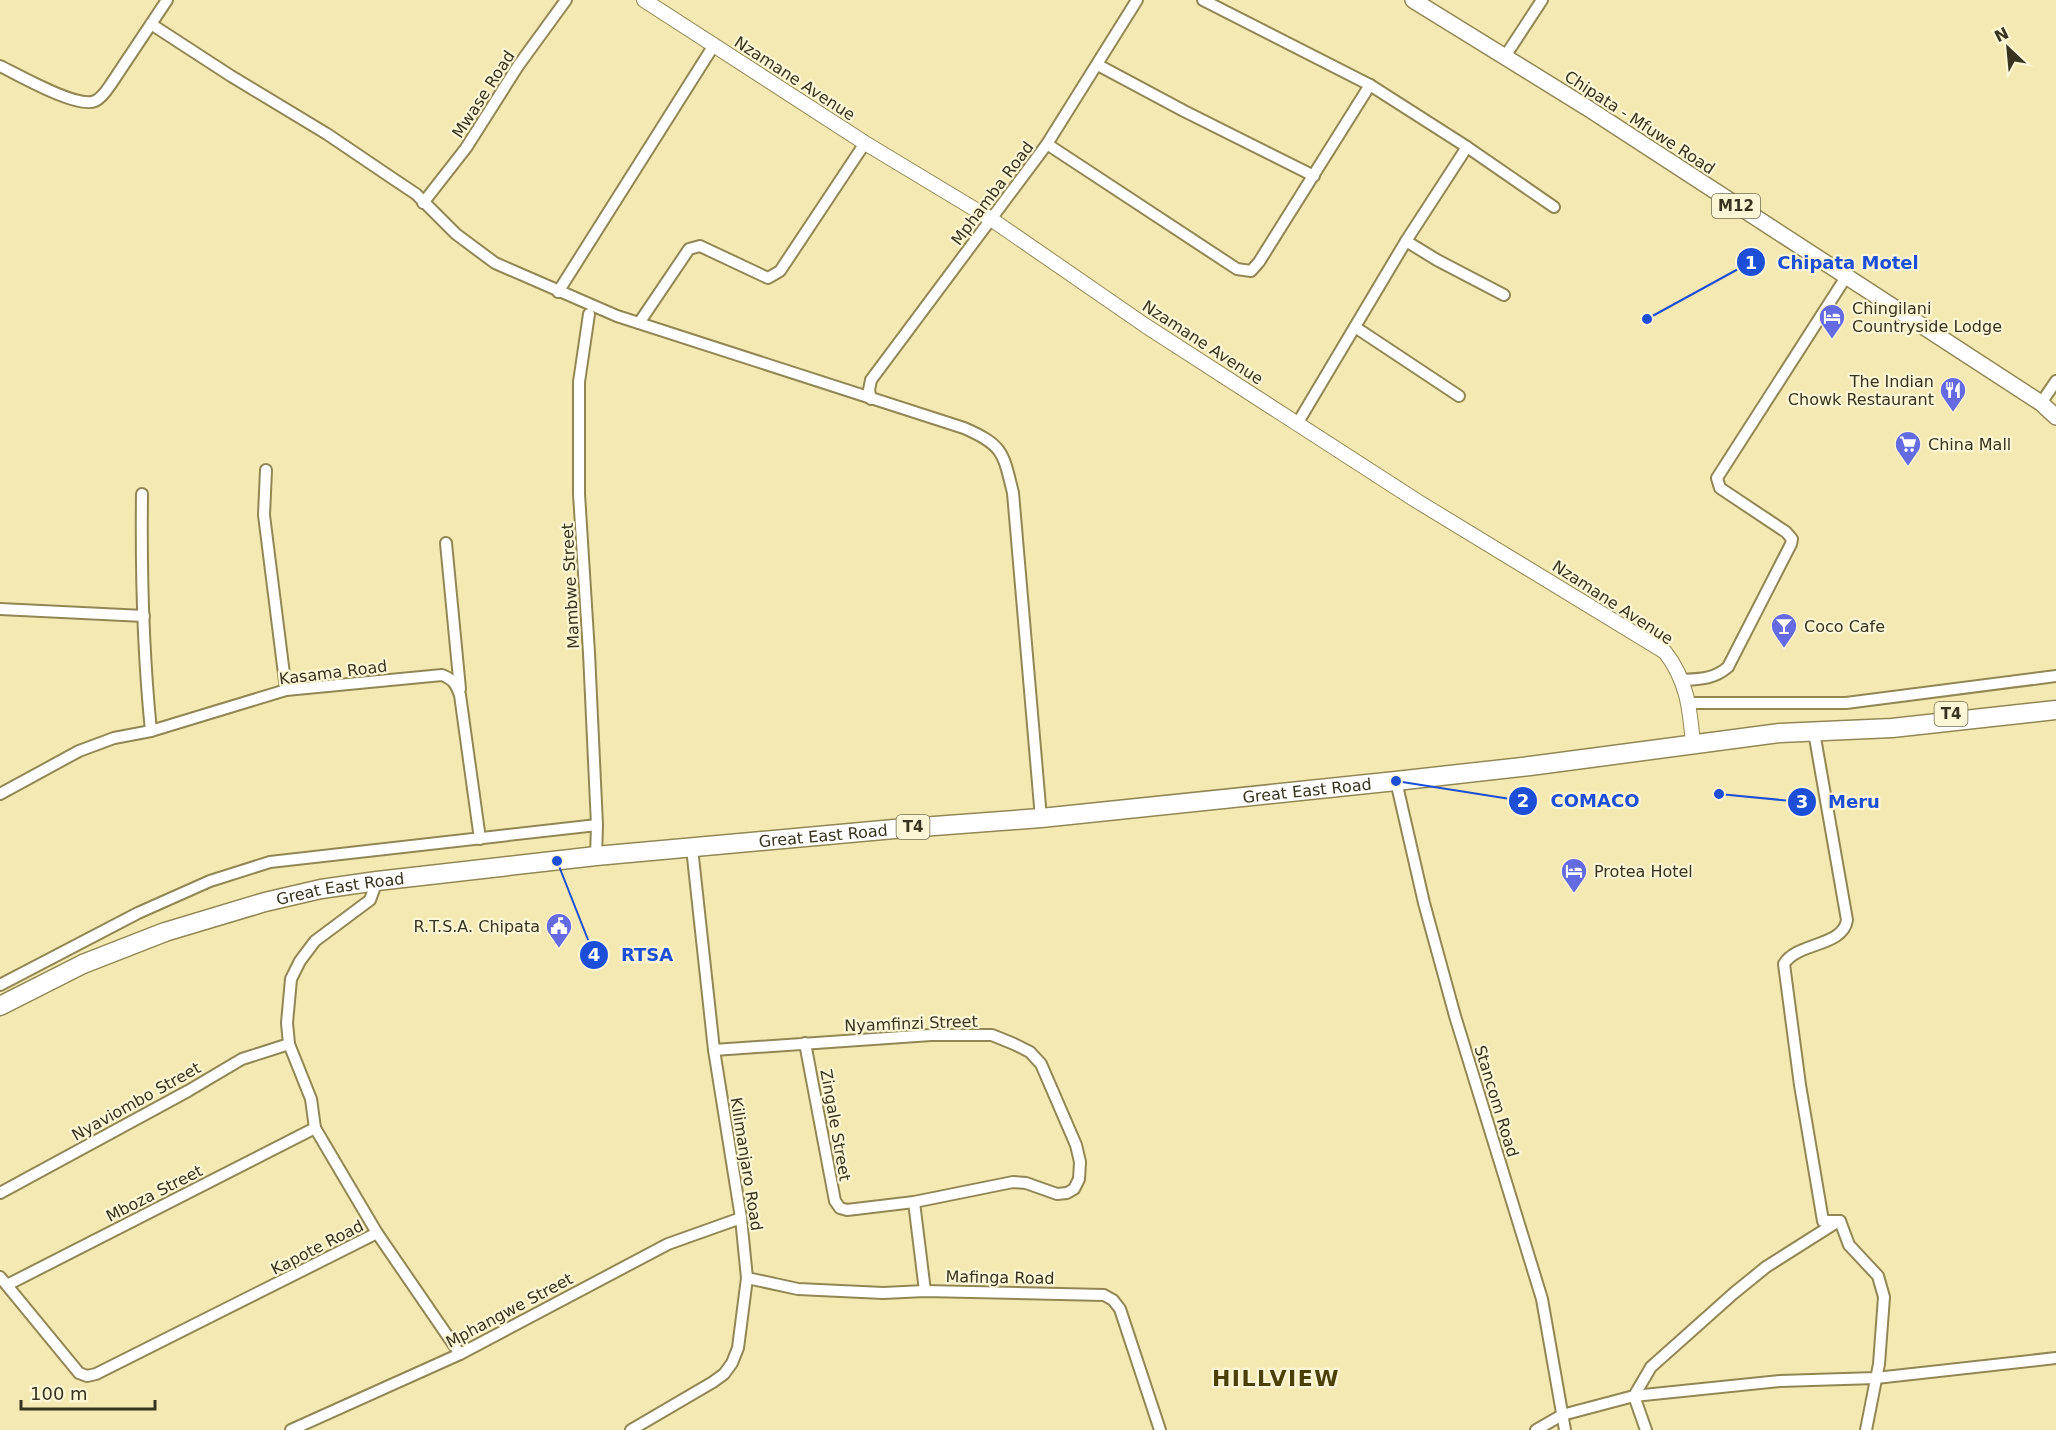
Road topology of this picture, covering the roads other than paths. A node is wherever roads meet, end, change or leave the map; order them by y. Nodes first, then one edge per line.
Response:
1 (167, 0) edge
2 (566, 0) edge
3 (644, 0) edge
4 (1137, 0) edge
5 (1203, 0) edge
6 (1413, 0) edge
7 (1542, 0) edge
8 (151, 24) junction
9 (714, 45) junction
10 (1504, 58) junction
11 (1098, 65) junction
12 (0, 66) edge
13 (1370, 84) junction
14 (865, 143) junction
15 (1047, 144) junction
16 (1467, 147) junction
17 (1314, 176) junction
18 (423, 203) junction
19 (1554, 207) dead end
20 (991, 219) junction
21 (1406, 241) junction
22 (1846, 277) junction
23 (558, 292) junction
24 (1504, 295) dead end
25 (589, 314) dead end
26 (639, 323) junction
27 (1355, 327) junction
28 (2056, 381) edge
29 (1459, 396) dead end
30 (871, 399) junction
31 (2041, 403) junction
32 (2056, 417) edge
33 (1297, 424) junction
34 (266, 470) dead end
35 (142, 494) dead end
36 (446, 543) dead end
37 (0, 609) edge
38 (144, 616) junction
39 (2056, 676) edge
40 (1682, 680) junction
41 (286, 690) junction
42 (460, 695) junction
43 (2056, 701) edge
44 (1690, 703) junction
45 (2056, 710) edge
46 (1845, 730) junction
47 (151, 731) junction
48 (1814, 732) junction
49 (1694, 744) junction
50 (1395, 781) junction
51 (0, 794) edge
52 (1041, 818) junction
53 (597, 825) junction
54 (480, 839) junction
55 (692, 848) junction
56 (596, 856) junction
57 (377, 881) junction
58 (0, 985) edge
59 (0, 1005) edge
60 (805, 1043) junction
61 (290, 1044) junction
62 (714, 1050) junction
63 (315, 1128) junction
64 (0, 1193) edge
65 (914, 1202) junction
66 (741, 1218) junction
67 (1840, 1221) junction
68 (377, 1233) junction
69 (747, 1278) junction
70 (4, 1281) edge
71 (925, 1291) junction
72 (460, 1354) junction
73 (2056, 1358) edge
74 (1876, 1378) junction
75 (1634, 1396) junction
76 (1562, 1415) junction
77 (291, 1430) edge
78 (631, 1430) edge
79 (1160, 1430) edge
80 (1536, 1430) edge
81 (1565, 1430) edge
82 (1646, 1430) edge
83 (1866, 1430) edge

1 - 8 street
2 - 18 street, Mwase Road
3 - 9 street, Nzamane Avenue
4 - 11 street, Mphamba Road
5 - 13 street
6 - 10 main road, Chipata - Mfuwe Road / M12
7 - 10 street
8 - 12 street
8 - 18 street
9 - 14 street, Nzamane Avenue
9 - 23 street
10 - 22 main road, Chipata - Mfuwe Road / M12
11 - 15 street, Mphamba Road
11 - 17 street
13 - 16 street
13 - 17 street
14 - 20 street, Nzamane Avenue
14 - 26 street
15 - 17 street
15 - 20 street, Mphamba Road
16 - 19 street
16 - 21 street
18 - 23 street
20 - 30 street, Mphamba Road
20 - 33 street, Nzamane Avenue
21 - 24 street
21 - 27 street
22 - 31 main road, Chipata - Mfuwe Road / M12
22 - 40 street
23 - 26 street
25 - 53 street, Mambwe Street
26 - 30 street
27 - 29 street
27 - 33 street
28 - 31 street
30 - 52 street
31 - 32 main road, Chipata - Mfuwe Road / M12
33 - 40 street, Nzamane Avenue
34 - 41 street
35 - 38 street
36 - 42 street
37 - 38 street
38 - 47 street
39 - 44 street
40 - 44 street, Nzamane Avenue
41 - 42 street, Kasama Road
41 - 47 street, Kasama Road
42 - 54 street
43 - 46 highway, Great East Road / T4
44 - 49 street, Nzamane Avenue
45 - 46 highway, Great East Road / T4
46 - 48 highway, Great East Road / T4
47 - 51 street, Kasama Road
48 - 49 highway, Great East Road / T4
48 - 67 street
49 - 50 highway, Great East Road / T4
50 - 52 highway, Great East Road / T4
50 - 76 street, Stancom Road
52 - 55 highway, Great East Road / T4
53 - 54 street
53 - 56 street, Mambwe Street
54 - 58 street
55 - 56 highway, Great East Road / T4
55 - 62 street, Kilimanjaro Road
56 - 57 highway, Great East Road / T4
57 - 59 highway, Great East Road / T4
57 - 61 street, Kapote Road
60 - 62 street, Nyamfinzi Street
60 - 65 street, Zingale Street
60 - 65 street, Nyamfinzi Street
61 - 63 street, Kapote Road
61 - 64 street, Nyaviombo Street
62 - 66 street, Kilimanjaro Road
63 - 68 street, Kapote Road
63 - 70 street, Mboza Street
65 - 71 street
66 - 69 street, Kilimanjaro Road
66 - 72 street, Mphangwe Street
67 - 74 street
67 - 75 street
68 - 70 street, Kapote Road
68 - 72 street
69 - 71 street, Mafinga Road
69 - 78 street, Kilimanjaro Road
71 - 79 street, Mafinga Road
72 - 77 street, Mphangwe Street
73 - 74 street
74 - 75 street
74 - 83 street
75 - 76 street
75 - 82 street
76 - 80 street
76 - 81 street, Stancom Road

